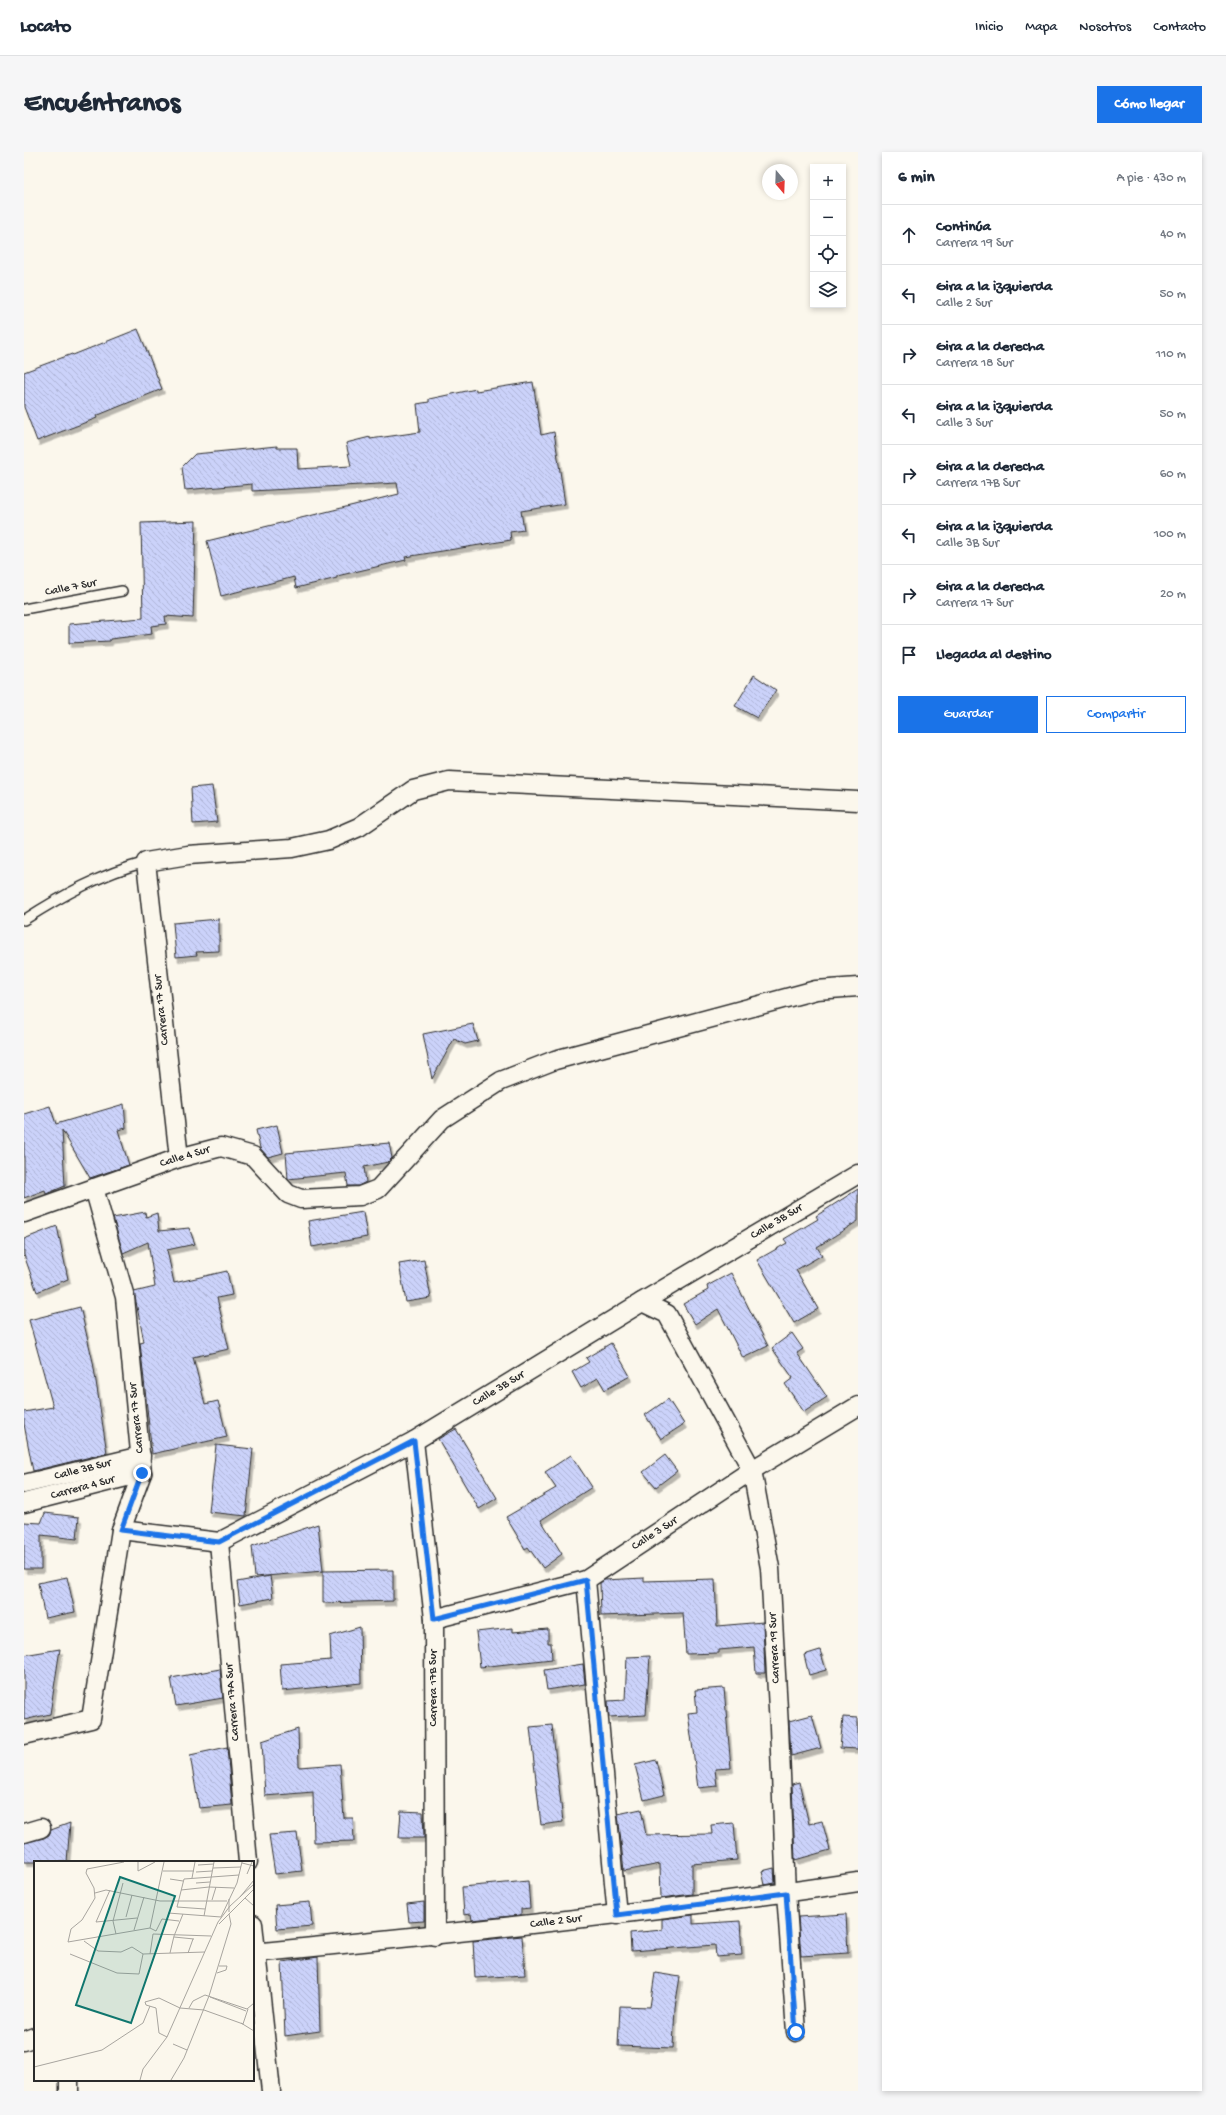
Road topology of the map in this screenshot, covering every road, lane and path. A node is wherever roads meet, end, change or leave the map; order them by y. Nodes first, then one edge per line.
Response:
1 (122, 590) dead end
2 (24, 609) edge
3 (858, 801) edge
4 (146, 862) junction
5 (24, 920) edge
6 (858, 987) edge
7 (179, 1158) junction
8 (858, 1174) edge
9 (94, 1188) junction
10 (24, 1213) edge
11 (642, 1302) junction
12 (858, 1406) edge
13 (414, 1441) junction
14 (142, 1464) junction
15 (752, 1470) junction
16 (24, 1484) edge
17 (24, 1503) edge
18 (121, 1530) junction
19 (219, 1542) junction
20 (586, 1580) junction
21 (434, 1619) junction
22 (24, 1735) edge
23 (41, 1828) dead end
24 (24, 1833) edge
25 (248, 1861) edge
26 (858, 1882) edge
27 (786, 1893) junction
28 (617, 1915) junction
29 (435, 1936) junction
30 (254, 1953) edge
31 (796, 2032) dead end
32 (34, 2037) edge
33 (24, 2041) edge
34 (271, 2091) edge

1 - 2 lane, Calle 7 Sur
3 - 4 street
4 - 5 lane
4 - 7 street, Carrera 17 Sur
6 - 7 street, Calle 4 Sur
7 - 9 street, Calle 4 Sur
8 - 11 street, Calle 3B Sur
9 - 10 street, Calle 4 Sur
9 - 14 street, Carrera 17 Sur
11 - 13 street, Calle 3B Sur
11 - 15 street, Carrera 19 Sur
12 - 15 street, Calle 3 Sur
13 - 19 street, Calle 3B Sur
13 - 21 street, Carrera 17B Sur
14 - 16 street, Calle 3B Sur
14 - 17 street, Carrera 4 Sur
14 - 18 street, Carrera 17 Sur
15 - 20 street, Calle 3 Sur
15 - 27 street, Carrera 19 Sur
18 - 19 street
18 - 22 street, Carrera 17 Sur
19 - 25 street, Carrera 17A Sur
20 - 21 street, Calle 3 Sur
20 - 28 street
21 - 29 street, Carrera 17B Sur
23 - 24 street
26 - 27 street, Calle 2 Sur
27 - 28 street, Calle 2 Sur
27 - 31 street, Carrera 19 Sur
28 - 29 street, Calle 2 Sur
29 - 30 street, Calle 2 Sur
30 - 34 street
32 - 33 street

